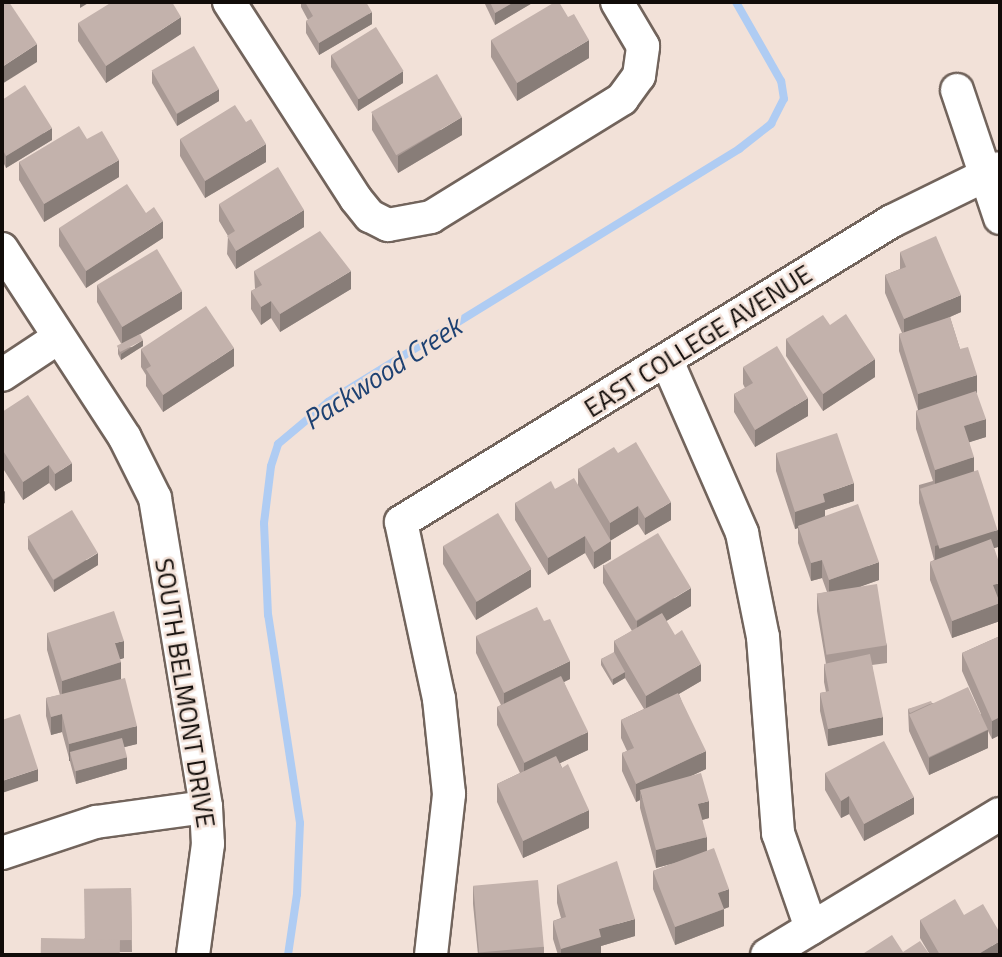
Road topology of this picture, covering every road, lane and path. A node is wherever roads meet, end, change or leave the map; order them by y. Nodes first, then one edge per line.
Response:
1 (229, 2) edge
2 (617, 2) edge
3 (957, 90) dead end
4 (993, 171) edge
5 (1000, 218) edge
6 (2, 249) edge
7 (58, 338) junction
8 (667, 361) junction
9 (2, 375) edge
10 (206, 807) junction
11 (1000, 815) edge
12 (2, 853) edge
13 (810, 928) junction
14 (193, 955) edge
15 (431, 955) edge
16 (767, 955) edge

1 - 2 street
3 - 4 street
4 - 5 street
4 - 8 street, EAST COLLEGE AVENUE
6 - 7 street, SOUTH BELMONT DRIVE
7 - 9 street
7 - 10 street, SOUTH BELMONT DRIVE
8 - 13 street
8 - 15 street, EAST COLLEGE AVENUE
10 - 12 street
10 - 14 street, SOUTH BELMONT DRIVE
11 - 13 street
13 - 16 street

